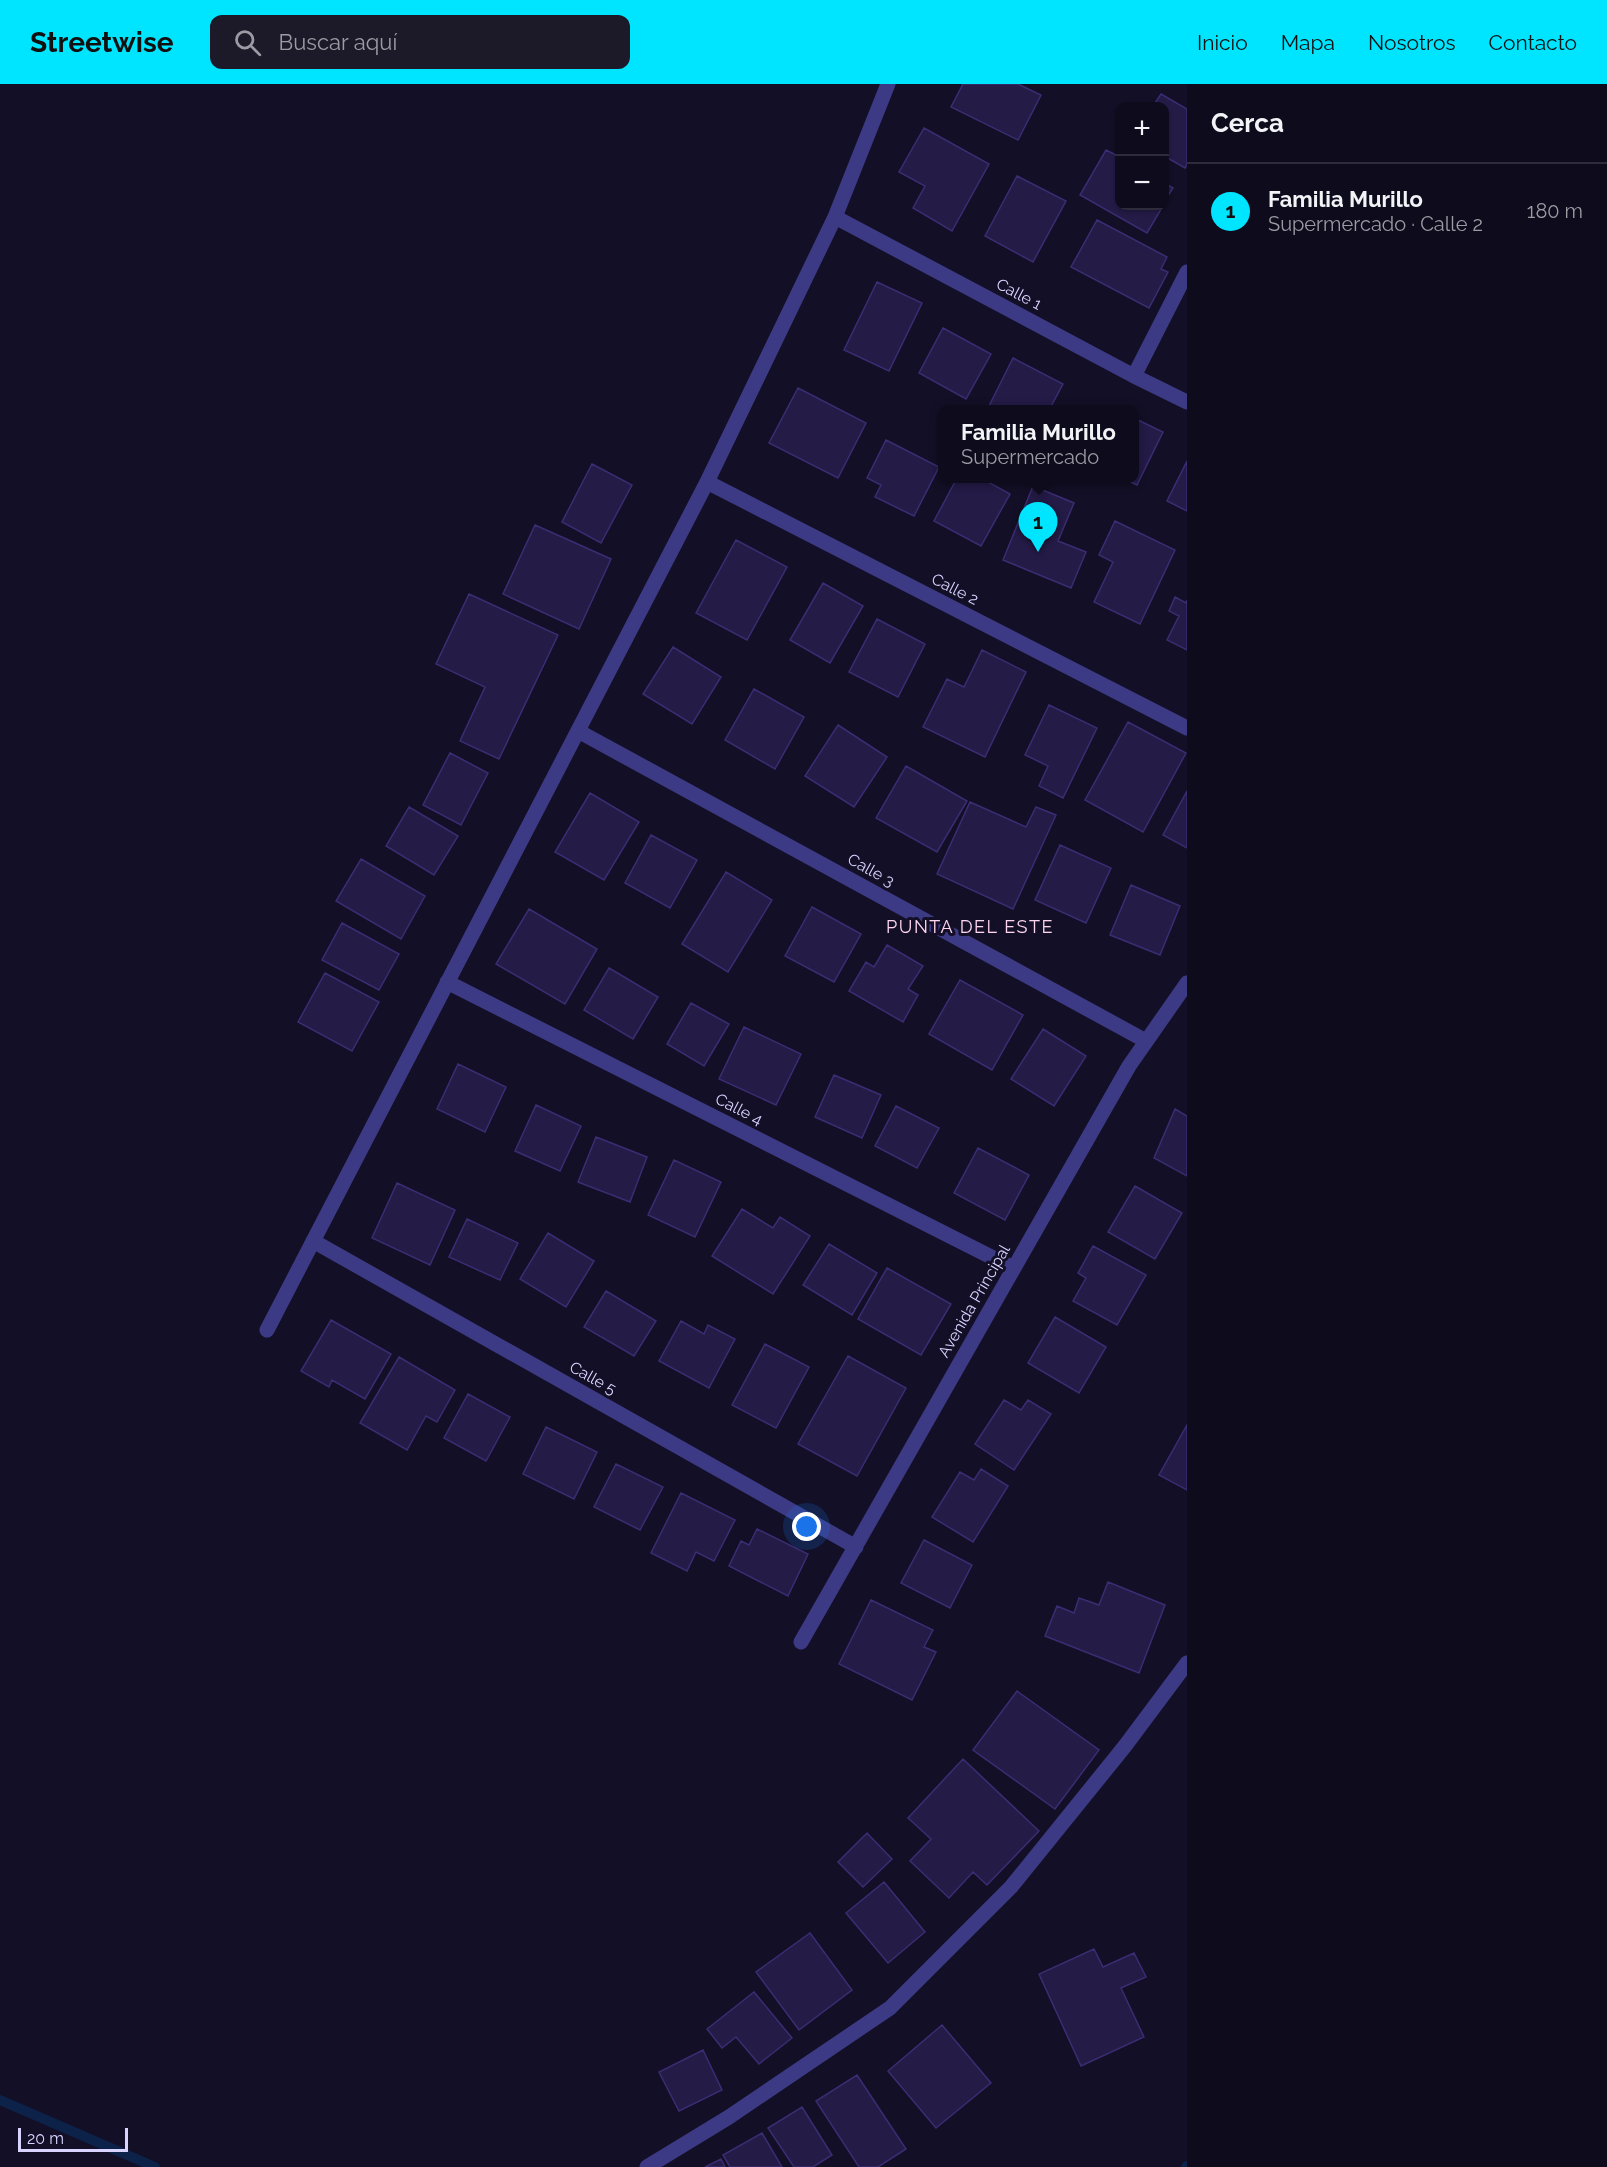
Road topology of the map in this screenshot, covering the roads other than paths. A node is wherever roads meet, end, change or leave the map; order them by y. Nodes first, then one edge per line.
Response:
1 (888, 84) edge
2 (835, 217) junction
3 (1187, 272) edge
4 (1134, 376) junction
5 (1187, 402) edge
6 (707, 482) junction
7 (1187, 728) edge
8 (578, 731) junction
9 (447, 982) junction
10 (1187, 983) edge
11 (1146, 1041) junction
12 (313, 1241) junction
13 (1013, 1268) junction
14 (267, 1330) dead end
15 (856, 1547) junction
16 (801, 1642) dead end
17 (1187, 1663) edge
18 (647, 2167) edge

1 - 2 street
2 - 4 street, Calle 1
2 - 6 street
3 - 4 street
4 - 5 street, Calle 1
6 - 7 street, Calle 2
6 - 8 street
8 - 9 street
8 - 11 street, Calle 3
9 - 12 street
9 - 13 street, Calle 4
10 - 11 street, Avenida Principal
11 - 13 street, Avenida Principal
12 - 14 street
12 - 15 street, Calle 5
13 - 15 street, Avenida Principal
15 - 16 street, Avenida Principal
17 - 18 street

